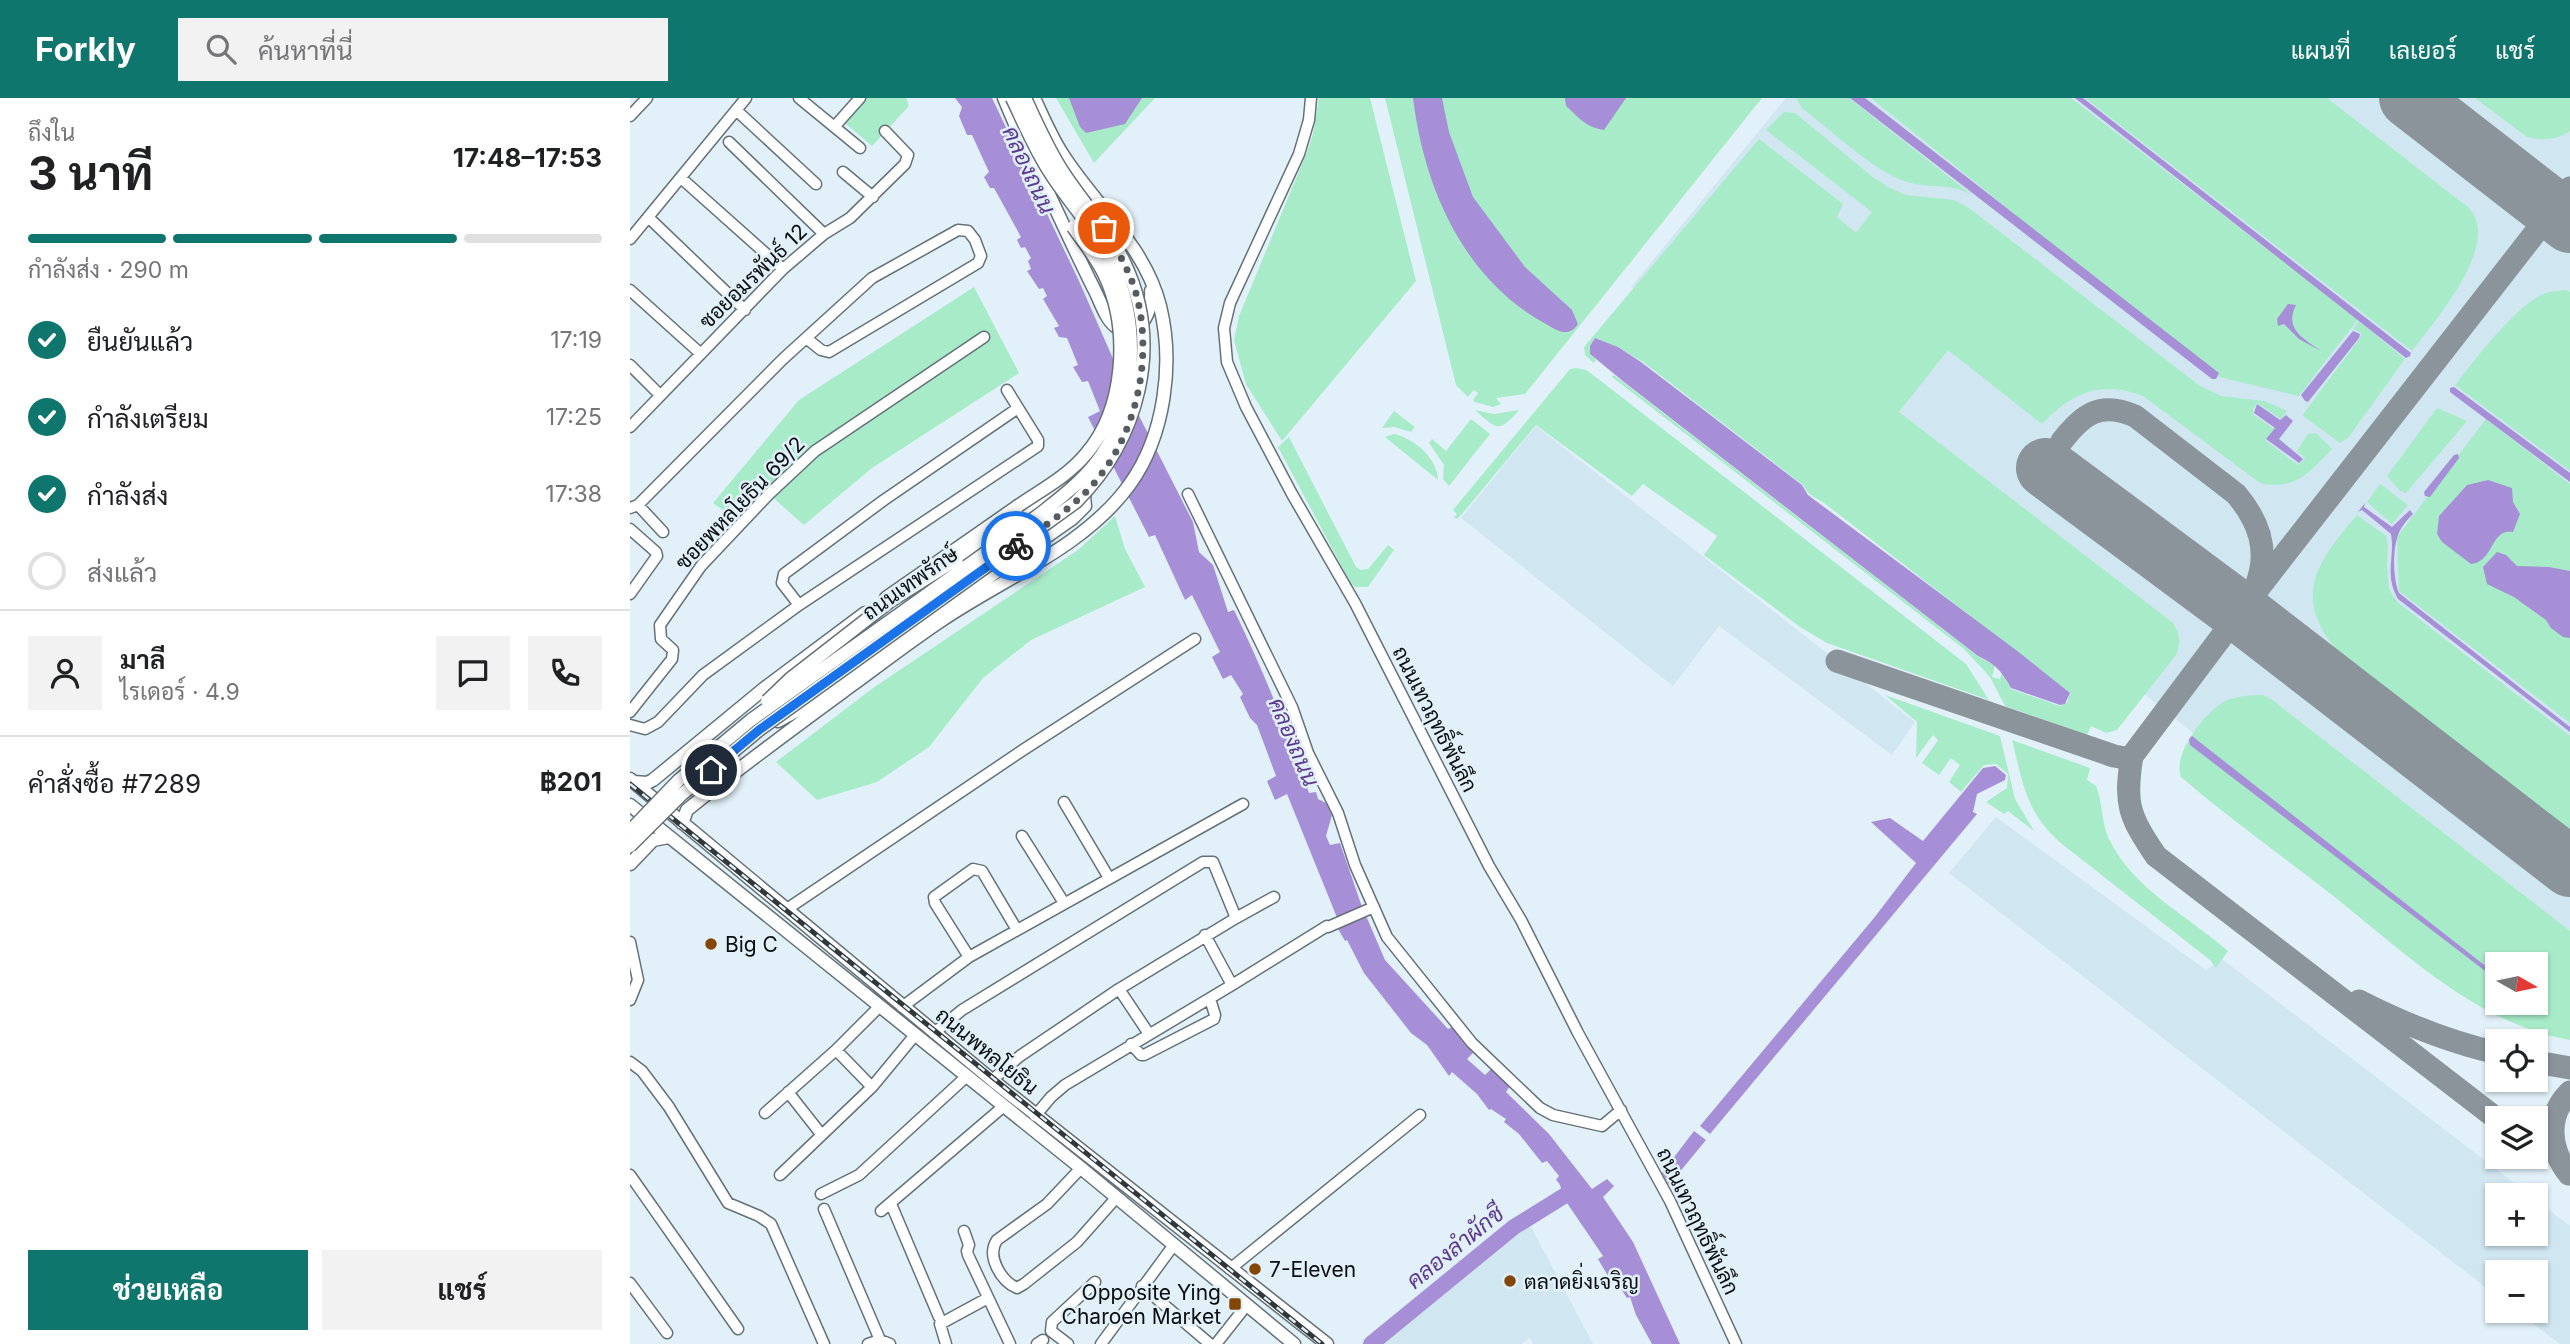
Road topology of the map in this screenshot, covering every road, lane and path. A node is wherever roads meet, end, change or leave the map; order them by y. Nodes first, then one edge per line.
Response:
1 (647, 98) edge
2 (746, 98) edge
3 (799, 98) edge
4 (860, 98) edge
5 (1004, 98) edge
6 (1012, 98) edge
7 (1025, 98) edge
8 (1034, 98) edge
9 (1311, 98) edge
10 (736, 110) junction
11 (630, 116) edge
12 (835, 127) junction
13 (886, 131) dead end
14 (729, 142) dead end
15 (860, 148) dead end
16 (843, 172) dead end
17 (681, 178) junction
18 (816, 184) dead end
19 (1045, 186) junction
20 (873, 197) junction
21 (648, 217) junction
22 (824, 234) junction
23 (630, 239) edge
24 (783, 269) junction
25 (1148, 273) junction
26 (630, 290) edge
27 (744, 310) junction
28 (984, 337) dead end
29 (806, 338) junction
30 (701, 354) junction
31 (630, 365) edge
32 (1007, 390) dead end
33 (660, 395) junction
34 (1018, 408) junction
35 (630, 427) edge
36 (1062, 489) junction
37 (1188, 494) dead end
38 (634, 506) edge
39 (630, 529) edge
40 (663, 532) dead end
41 (1054, 532) junction
42 (630, 594) edge
43 (799, 606) junction
44 (944, 619) junction
45 (1195, 639) dead end
46 (766, 687) junction
47 (630, 712) edge
48 (630, 725) edge
49 (755, 725) junction
50 (716, 728) junction
51 (742, 765) junction
52 (632, 780) edge
53 (1064, 802) dead end
54 (1243, 804) dead end
55 (630, 805) edge
56 (682, 822) junction
57 (630, 831) edge
58 (1023, 836) dead end
59 (669, 837) junction
60 (630, 846) edge
61 (630, 864) edge
62 (1109, 878) junction
63 (1274, 897) dead end
64 (1064, 904) junction
65 (1374, 907) junction
66 (787, 909) junction
67 (1236, 918) junction
68 (1017, 930) junction
69 (1205, 935) junction
70 (630, 942) edge
71 (969, 957) junction
72 (1232, 985) junction
73 (1119, 989) junction
74 (1209, 999) junction
75 (630, 1000) edge
76 (879, 1007) junction
77 (902, 1007) junction
78 (934, 1033) junction
79 (1149, 1034) junction
80 (915, 1035) junction
81 (1131, 1044) junction
82 (836, 1050) junction
83 (630, 1062) edge
84 (967, 1076) junction
85 (992, 1080) junction
86 (872, 1087) junction
87 (788, 1092) junction
88 (1004, 1106) junction
89 (1621, 1111) junction
90 (765, 1114) dead end
91 (1420, 1115) dead end
92 (1035, 1116) junction
93 (821, 1134) junction
94 (1086, 1164) junction
95 (630, 1175) edge
96 (780, 1175) dead end
97 (821, 1194) dead end
98 (1116, 1198) junction
99 (824, 1209) dead end
100 (964, 1231) dead end
101 (1185, 1234) junction
102 (1173, 1247) junction
103 (1230, 1269) junction
104 (1095, 1282) dead end
105 (630, 1283) edge
106 (1142, 1286) junction
107 (988, 1298) junction
108 (1246, 1306) junction
109 (939, 1317) dead end
110 (737, 1329) dead end
111 (667, 1333) dead end
112 (885, 1342) edge
113 (824, 1344) edge
114 (868, 1344) edge
115 (946, 1344) edge
116 (1010, 1344) edge
117 (1068, 1344) edge
118 (1101, 1344) edge
119 (1210, 1344) edge
120 (1216, 1344) edge
121 (1294, 1344) edge
122 (1327, 1344) edge
123 (1736, 1344) edge

1 - 11 street
2 - 10 street
3 - 12 street
4 - 12 street
5 - 19 main road, ถนนเทพรักษ์
6 - 49 main road, ถนนเทพรักษ์, bridge
7 - 49 main road, ถนนเทพรักษ์, bridge
8 - 25 main road
9 - 89 street, ถนนเทวฤทธิ์พันลึก
10 - 17 street
10 - 18 street
12 - 15 street
13 - 20 street, ซอยอมรพันธ์ 12
14 - 22 street
16 - 20 street
17 - 21 street
17 - 24 street
19 - 25 main road
19 - 46 main road, ถนนเทพรักษ์, bridge
20 - 22 street, ซอยอมรพันธ์ 12
21 - 23 street
21 - 27 street
22 - 24 street, ซอยอมรพันธ์ 12
24 - 27 street, ซอยอมรพันธ์ 12
25 - 44 main road
26 - 30 street
27 - 30 street, ซอยอมรพันธ์ 12
28 - 47 street, ซอยพหลโยธิน 69/2
29 - 29 street
29 - 38 street
30 - 33 street, ซอยอมรพันธ์ 12
31 - 33 street
32 - 34 street
33 - 35 street, ซอยอมรพันธ์ 12
34 - 43 street
34 - 43 street
36 - 41 main road
36 - 46 main road
36 - 49 main road, bridge
37 - 65 street
38 - 40 street
39 - 42 street
41 - 44 main road
41 - 49 main road, bridge
43 - 48 street
44 - 51 main road
45 - 66 street
46 - 50 main road, ถนนเทพรักษ์
49 - 57 main road, ถนนเทพรักษ์, bridge
49 - 60 main road, ถนนเทพรักษ์, bridge
50 - 51 main road
50 - 52 main road, ถนนเทพรักษ์
51 - 56 main road
52 - 56 main road, ถนนพหลโยธิน
53 - 62 street
54 - 62 street
55 - 59 main road, ถนนพหลโยธิน
56 - 66 main road, ถนนพหลโยธิน
58 - 64 street
59 - 61 main road
59 - 76 main road, ถนนพหลโยธิน
62 - 64 street
63 - 67 street
64 - 68 street
65 - 72 street
65 - 89 street
66 - 77 main road, ถนนพหลโยธิน
67 - 69 street
67 - 78 street
68 - 71 street
68 - 71 street
69 - 72 street
69 - 73 street
70 - 75 street
71 - 77 street
72 - 74 street
73 - 79 street
73 - 85 street
74 - 79 street
74 - 81 street
76 - 80 main road, ถนนพหลโยธิน
76 - 82 street
77 - 78 main road, ถนนพหลโยธิน
78 - 85 main road, ถนนพหลโยธิน
79 - 81 street
80 - 84 main road, ถนนพหลโยธิน
80 - 86 street
81 - 92 street
82 - 86 street
82 - 87 street
83 - 113 street
84 - 88 main road, ถนนพหลโยธิน
84 - 97 street
85 - 92 main road, ถนนพหลโยธิน
86 - 93 street
87 - 90 street
87 - 93 street
88 - 94 main road, ถนนพหลโยธิน
88 - 109 street
89 - 123 street, ถนนเทวฤทธิ์พันลึก
91 - 103 street
92 - 94 main road, ถนนพหลโยธิน
93 - 96 street
94 - 98 main road, ถนนพหลโยธิน
94 - 98 street
94 - 101 main road, ถนนพหลโยธิน
95 - 110 street
98 - 102 main road, ถนนพหลโยธิน
99 - 112 street
100 - 107 street
101 - 102 main road
101 - 103 main road, ถนนพหลโยธิน
102 - 106 street
102 - 108 main road, ถนนพหลโยธิน
103 - 122 main road, ถนนพหลโยธิน
104 - 117 street
105 - 111 street
106 - 118 street
106 - 119 street
107 - 115 street
107 - 116 street
108 - 120 street
108 - 121 main road, ถนนพหลโยธิน
112 - 114 street

